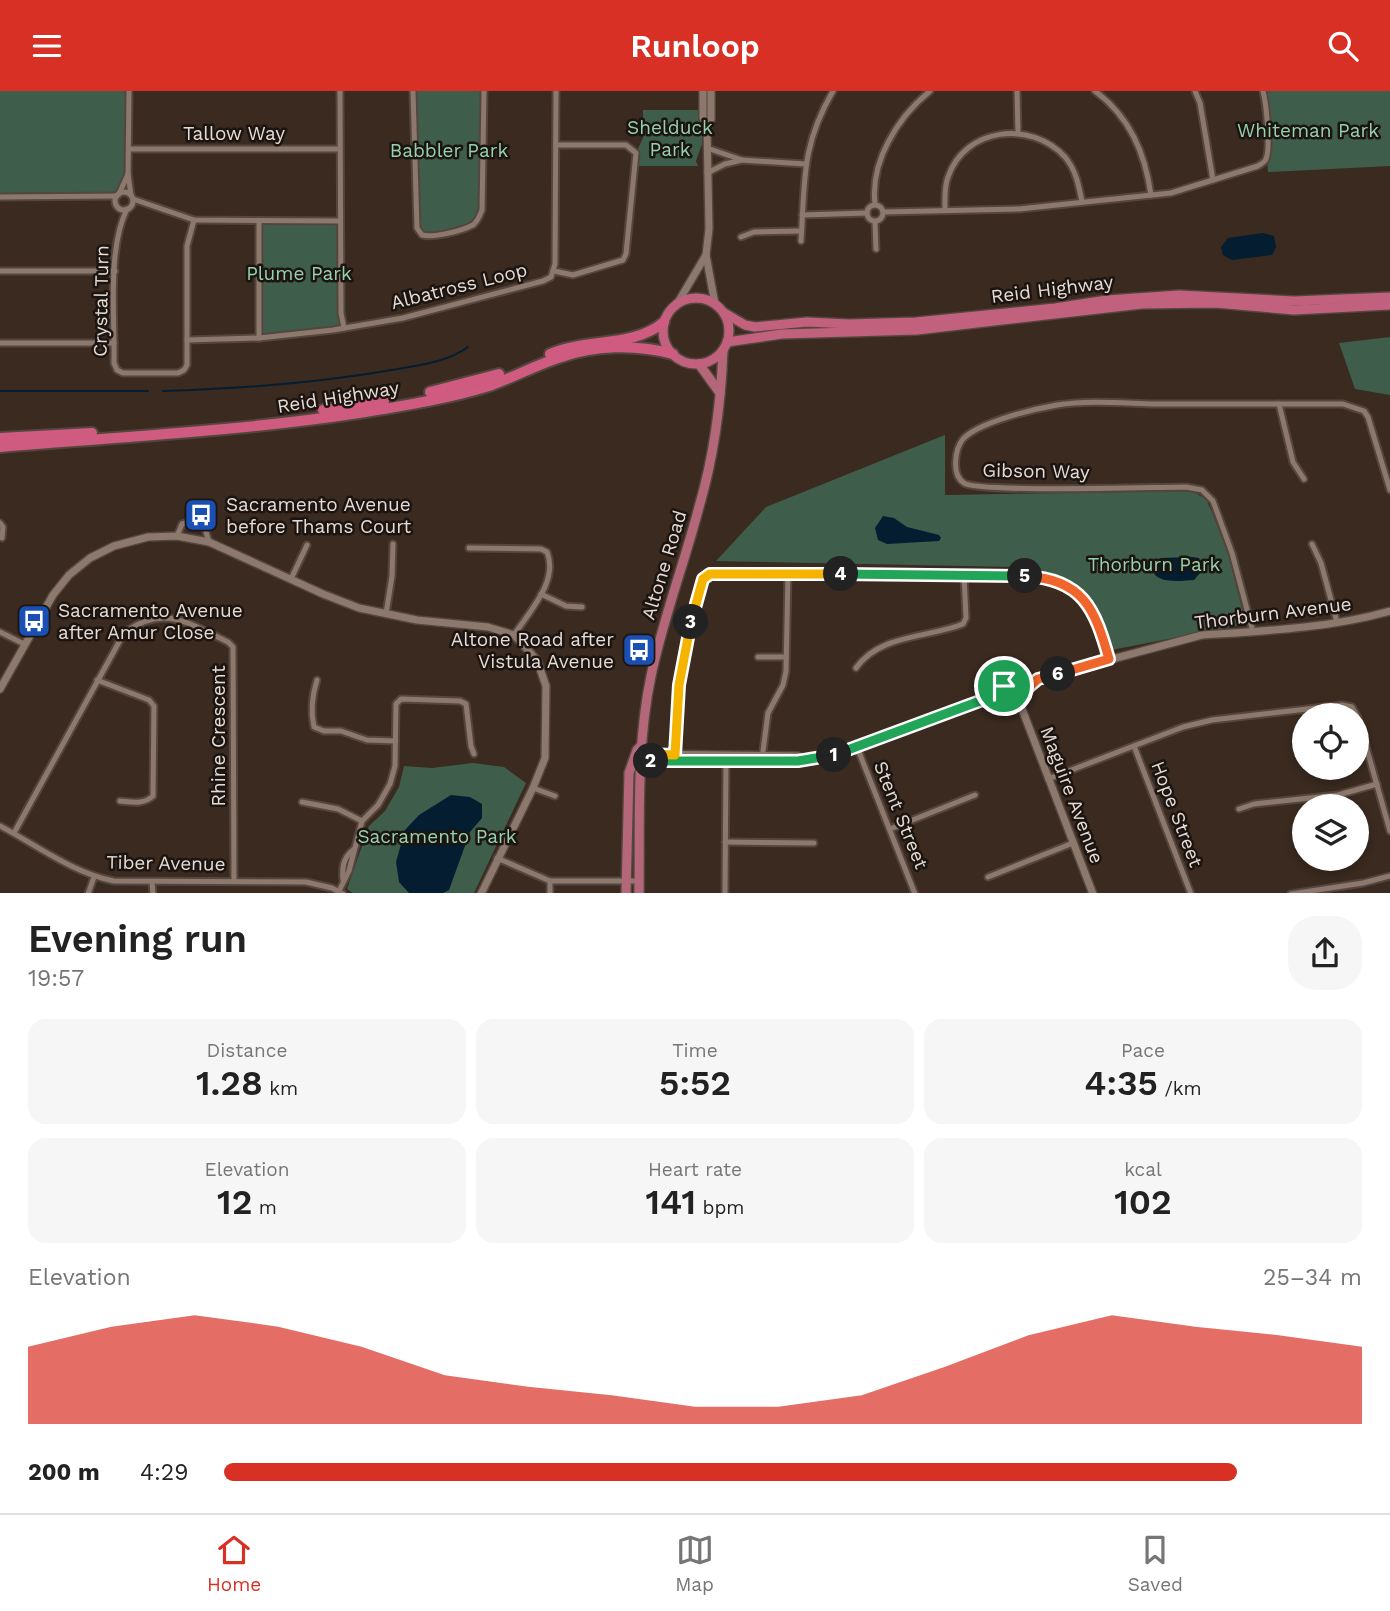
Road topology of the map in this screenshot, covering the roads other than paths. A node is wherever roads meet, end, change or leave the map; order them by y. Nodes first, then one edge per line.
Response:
1 (129, 91) edge
2 (340, 91) edge
3 (413, 91) edge
4 (484, 91) edge
5 (556, 91) edge
6 (703, 91) edge
7 (711, 91) edge
8 (833, 91) edge
9 (930, 91) edge
10 (1017, 91) edge
11 (1095, 91) edge
12 (1195, 91) edge
13 (1263, 91) edge
14 (707, 128) junction
15 (1017, 133) junction
16 (556, 145) junction
17 (707, 148) junction
18 (129, 149) junction
19 (340, 149) junction
20 (742, 160) junction
21 (805, 164) junction
22 (707, 173) junction
23 (128, 174) junction
24 (1213, 180) junction
25 (118, 195) junction
26 (1151, 195) junction
27 (0, 197) edge
28 (132, 197) junction
29 (98, 198) junction
30 (1082, 202) junction
31 (875, 204) junction
32 (149, 206) junction
33 (123, 207) junction
34 (945, 210) junction
35 (884, 212) junction
36 (867, 213) junction
37 (802, 215) junction
38 (194, 221) junction
39 (339, 221) junction
40 (258, 222) junction
41 (876, 222) junction
42 (802, 231) junction
43 (741, 237) dead end
44 (801, 241) dead end
45 (876, 249) dead end
46 (706, 255) junction
47 (0, 271) edge
48 (115, 271) junction
49 (554, 271) junction
50 (1390, 297) edge
51 (677, 304) junction
52 (715, 304) junction
53 (1390, 305) edge
54 (723, 312) junction
55 (664, 322) junction
56 (344, 328) junction
57 (259, 338) junction
58 (187, 340) junction
59 (0, 343) edge
60 (114, 343) junction
61 (725, 346) junction
62 (673, 354) junction
63 (699, 363) junction
64 (720, 393) junction
65 (1279, 404) junction
66 (0, 438) edge
67 (0, 447) edge
68 (1304, 479) dead end
69 (1390, 490) edge
70 (0, 523) edge
71 (177, 536) junction
72 (2, 538) dead end
73 (208, 542) junction
74 (393, 544) dead end
75 (1311, 544) dead end
76 (307, 545) dead end
77 (469, 548) dead end
78 (788, 573) junction
79 (964, 575) junction
80 (291, 579) junction
81 (541, 594) junction
82 (582, 607) dead end
83 (1390, 611) edge
84 (386, 614) junction
85 (1337, 622) junction
86 (0, 632) edge
87 (1253, 632) junction
88 (514, 635) junction
89 (24, 644) junction
90 (758, 657) dead end
91 (786, 657) junction
92 (1109, 659) junction
93 (856, 668) dead end
94 (1038, 679) junction
95 (97, 680) junction
96 (317, 680) dead end
97 (1017, 682) junction
98 (1004, 686) junction
99 (0, 689) edge
100 (1015, 696) junction
101 (988, 698) junction
102 (395, 741) junction
103 (1134, 746) junction
104 (857, 747) junction
105 (474, 754) dead end
106 (641, 754) junction
107 (675, 758) junction
108 (726, 758) junction
109 (762, 759) junction
110 (1048, 779) junction
111 (1377, 784) junction
112 (533, 788) junction
113 (975, 795) dead end
114 (555, 796) dead end
115 (120, 801) dead end
116 (302, 802) dead end
117 (1239, 809) dead end
118 (362, 821) junction
119 (0, 826) edge
120 (1390, 827) edge
121 (890, 829) junction
122 (14, 833) junction
123 (725, 842) junction
124 (814, 843) dead end
125 (1073, 843) junction
126 (497, 858) junction
127 (1390, 876) edge
128 (94, 877) junction
129 (988, 877) dead end
130 (234, 880) junction
131 (550, 881) junction
132 (626, 881) junction
133 (639, 881) junction
134 (152, 882) junction
135 (341, 892) edge
136 (88, 893) edge
137 (153, 893) edge
138 (481, 893) edge
139 (550, 893) edge
140 (626, 893) edge
141 (639, 893) edge
142 (725, 893) edge
143 (915, 893) edge
144 (1093, 893) edge
145 (1191, 893) edge
146 (1298, 893) edge

1 - 18 street
2 - 19 street
3 - 4 street
5 - 16 street, Albatross Loop
6 - 14 street
7 - 14 street
8 - 21 street
9 - 31 street
10 - 15 street
11 - 26 street
12 - 24 street
13 - 24 street
14 - 17 street
15 - 30 street
15 - 34 street
16 - 49 street, Albatross Loop
16 - 49 street
17 - 20 street
17 - 22 street
18 - 19 street, Tallow Way
18 - 23 street
19 - 39 street
20 - 21 street
20 - 22 street
21 - 37 street
22 - 46 street
23 - 25 street
23 - 28 street
24 - 26 street
25 - 28 street
25 - 29 street
25 - 33 street
26 - 30 street
27 - 29 street
28 - 32 street
28 - 33 street
29 - 33 street
30 - 34 street
31 - 35 street
31 - 36 street
32 - 33 street
32 - 38 street
33 - 48 street, Crystal Turn
34 - 35 street
35 - 41 street
36 - 37 street
36 - 41 street
37 - 42 street
38 - 40 street
38 - 58 street, Crystal Turn
39 - 40 street
39 - 56 street
40 - 57 street
41 - 45 street
42 - 43 street
42 - 44 street
46 - 51 street
46 - 52 street
47 - 48 street
48 - 60 street, Crystal Turn
49 - 56 street, Albatross Loop
50 - 54 highway, Reid Highway
51 - 52 highway
51 - 55 highway
52 - 54 highway
53 - 61 highway, Reid Highway
54 - 61 highway
55 - 62 highway
55 - 66 highway, Reid Highway
56 - 57 street, Albatross Loop
57 - 58 street, Albatross Loop
58 - 60 street, Crystal Turn
59 - 60 street
61 - 63 highway
61 - 64 main road, Altone Road
62 - 63 highway
62 - 67 highway, Reid Highway
63 - 64 main road
64 - 106 main road, Altone Road
65 - 68 street
65 - 69 street, Gibson Way
65 - 87 street, Gibson Way
70 - 72 street
71 - 73 street
71 - 73 street
71 - 89 street
73 - 80 street
74 - 84 street
75 - 85 street
76 - 80 street
77 - 81 street
78 - 79 street
78 - 91 street
78 - 107 street
79 - 92 street
79 - 93 street
80 - 84 street
81 - 82 street
81 - 88 street
83 - 85 street, Thorburn Avenue
84 - 88 street
85 - 87 street, Thorburn Avenue
86 - 89 street
87 - 92 street, Thorburn Avenue
88 - 112 street
89 - 99 street
90 - 91 street
91 - 109 street
92 - 94 street, Thorburn Avenue
94 - 97 street, Thorburn Avenue
94 - 100 street, Thorburn Avenue
95 - 115 street
95 - 122 street, Rhine Crescent
95 - 130 street, Rhine Crescent
96 - 102 street
97 - 98 street
97 - 100 street
98 - 100 street
98 - 101 street
100 - 101 street
100 - 110 street, Maguire Avenue
101 - 104 street
102 - 105 street
102 - 118 street
103 - 110 street
103 - 111 street
103 - 145 street, Hope Street
104 - 109 street
104 - 121 street, Stent Street
106 - 107 street
106 - 132 main road, Altone Road
106 - 133 main road, Altone Road
107 - 108 street
108 - 109 street
108 - 123 street
110 - 125 street, Maguire Avenue
111 - 117 street
111 - 120 street
112 - 114 street
112 - 126 street
113 - 121 street
116 - 118 street
118 - 135 street
119 - 122 street, Tiber Avenue
121 - 143 street, Stent Street
122 - 128 street, Tiber Avenue
123 - 124 street
123 - 142 street
125 - 129 street
125 - 144 street, Maguire Avenue
126 - 131 street
126 - 138 street
127 - 146 street
128 - 134 street, Tiber Avenue
128 - 136 street
130 - 134 street, Tiber Avenue
130 - 135 street, Tiber Avenue
131 - 132 street
131 - 139 street
132 - 133 street
132 - 140 main road, Altone Road
133 - 141 main road, Altone Road
134 - 137 street

